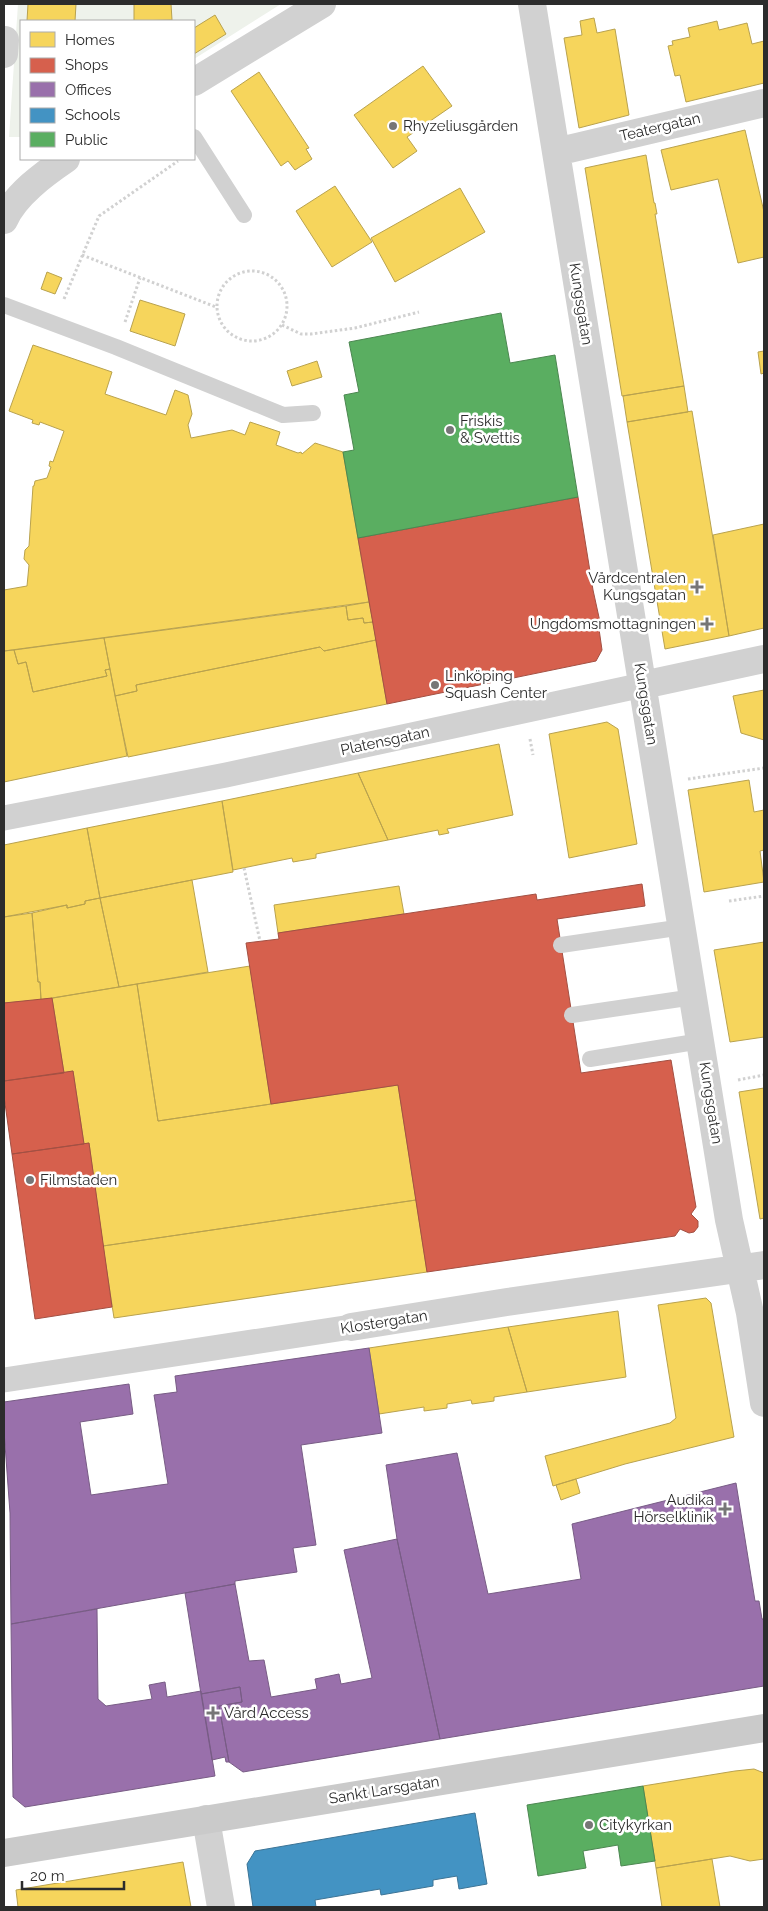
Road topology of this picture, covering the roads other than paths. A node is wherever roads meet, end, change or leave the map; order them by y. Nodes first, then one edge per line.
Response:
1 (322, 4) edge
2 (532, 4) edge
3 (195, 81) edge
4 (764, 103) edge
5 (195, 139) edge
6 (556, 152) junction
7 (64, 160) edge
8 (244, 215) dead end
9 (4, 220) edge
10 (4, 305) edge
11 (313, 412) dead end
12 (764, 659) edge
13 (643, 685) junction
14 (4, 818) edge
15 (683, 927) junction
16 (561, 945) dead end
17 (694, 997) junction
18 (572, 1015) dead end
19 (701, 1041) junction
20 (590, 1059) dead end
21 (753, 1267) edge
22 (352, 1327) joint
23 (4, 1380) edge
24 (764, 1403) edge
25 (764, 1728) edge
26 (206, 1819) junction
27 (4, 1853) edge
28 (221, 1907) edge

1 - 3 street
2 - 6 street, Kungsgatan
4 - 6 street, Teatergatan
5 - 8 lane
6 - 13 street, Kungsgatan
7 - 9 street
10 - 11 lane
12 - 13 street, Platensgatan
13 - 14 street, Platensgatan
13 - 15 street, Kungsgatan
15 - 16 lane
15 - 17 street, Kungsgatan
17 - 18 lane
17 - 19 street, Kungsgatan
19 - 20 lane
19 - 21 street, Kungsgatan
21 - 22 street, Klostergatan
21 - 24 street, Kungsgatan
22 - 23 street, Klostergatan
25 - 26 main road, Sankt Larsgatan
26 - 27 main road, Sankt Larsgatan
26 - 28 street

